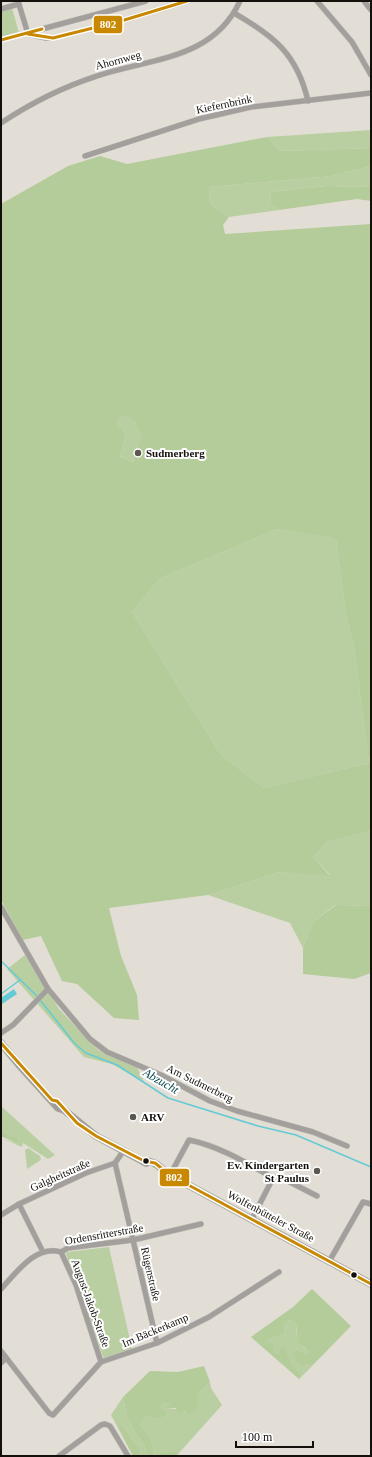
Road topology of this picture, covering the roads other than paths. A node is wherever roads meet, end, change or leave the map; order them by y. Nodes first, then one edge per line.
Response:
1 (146, 1) edge
2 (187, 1) edge
3 (240, 1) edge
4 (317, 1) edge
5 (364, 1) edge
6 (18, 3) edge
7 (1, 9) edge
8 (371, 10) edge
9 (234, 13) junction
10 (28, 34) junction
11 (1, 40) edge
12 (371, 75) edge
13 (371, 93) edge
14 (308, 100) junction
15 (1, 123) edge
16 (85, 156) dead end
17 (1, 907) edge
18 (48, 989) junction
19 (1, 1033) edge
20 (1, 1043) edge
21 (347, 1146) dead end
22 (124, 1150) junction
23 (115, 1163) junction
24 (170, 1175) junction
25 (273, 1178) junction
26 (317, 1196) dead end
27 (19, 1204) junction
28 (371, 1204) edge
29 (1, 1215) edge
30 (252, 1219) junction
31 (201, 1224) dead end
32 (133, 1240) junction
33 (43, 1252) junction
34 (61, 1252) junction
35 (330, 1260) junction
36 (279, 1272) dead end
37 (371, 1284) edge
38 (1, 1289) edge
39 (157, 1343) junction
40 (1, 1351) edge
41 (6, 1358) junction
42 (101, 1362) junction
43 (1, 1363) edge
44 (59, 1456) edge
45 (128, 1456) edge

1 - 10 street
2 - 10 street
3 - 9 street, Ahornweg
4 - 12 street
5 - 8 street
6 - 7 street
6 - 10 street
9 - 14 street
9 - 15 street, Ahornweg
10 - 11 street
13 - 14 street, Kiefernbrink
14 - 16 street, Kiefernbrink
17 - 18 street, Am Sudmerberg
18 - 19 street
18 - 21 street, Am Sudmerberg
20 - 22 main road, Wolfenbütteler Straße
22 - 23 street
22 - 24 main road, Wolfenbütteler Straße
23 - 27 street, Galgheitstraße
23 - 32 street, Rügenstraße
24 - 25 street
24 - 30 main road, Wolfenbütteler Straße
25 - 26 street
25 - 30 street
27 - 29 street, Galgheitstraße
27 - 33 street
28 - 35 street
30 - 35 main road, Wolfenbütteler Straße
31 - 32 street, Ordensritterstraße
32 - 34 street, Ordensritterstraße
32 - 39 street, Rügenstraße
33 - 34 street, Ordensritterstraße
33 - 38 street
34 - 42 street, August-Jakob-Straße
35 - 37 main road, Wolfenbütteler Straße
36 - 39 street, Im Bäckerkamp
39 - 42 street, Im Bäckerkamp
40 - 41 street
41 - 42 street, Im Bäckerkamp
41 - 43 street
44 - 45 street

